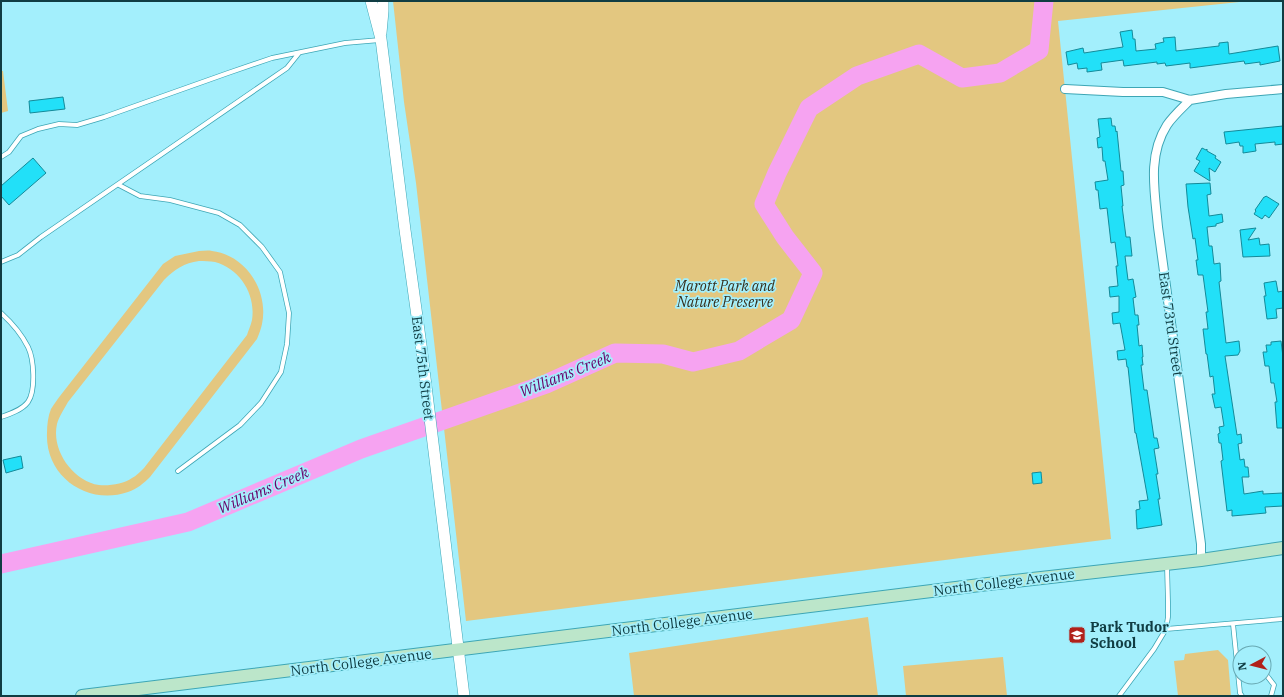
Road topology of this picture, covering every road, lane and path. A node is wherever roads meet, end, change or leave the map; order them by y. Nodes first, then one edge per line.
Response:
1 (371, 1) edge
2 (383, 1) edge
3 (381, 40) junction
4 (299, 53) junction
5 (1065, 89) dead end
6 (1283, 89) edge
7 (1190, 100) junction
8 (1, 158) edge
9 (119, 185) junction
10 (1, 262) edge
11 (1, 313) edge
12 (1, 417) edge
13 (178, 471) dead end
14 (1283, 548) edge
15 (1201, 560) junction
16 (1166, 564) junction
17 (1283, 619) edge
18 (1233, 624) junction
19 (1166, 629) junction
20 (1236, 645) edge
21 (458, 650) junction
22 (1272, 682) edge
23 (1240, 685) edge
24 (82, 696) edge
25 (464, 696) edge
26 (1119, 696) edge
27 (1242, 696) edge
28 (1271, 696) edge

1 - 3 street, East 75th Street
2 - 3 street, East 75th Street
3 - 4 lane
3 - 21 street, East 75th Street
4 - 8 lane
4 - 9 lane
5 - 7 street
6 - 7 street
7 - 15 street, East 73rd Street
9 - 10 lane
9 - 13 lane
11 - 12 lane
14 - 15 main road, North College Avenue
15 - 16 main road, North College Avenue
16 - 19 lane
16 - 21 main road, North College Avenue
17 - 18 lane
18 - 19 lane
18 - 20 lane
19 - 26 lane
21 - 24 main road, North College Avenue
21 - 25 street, East 75th Street
22 - 28 lane
23 - 27 lane

